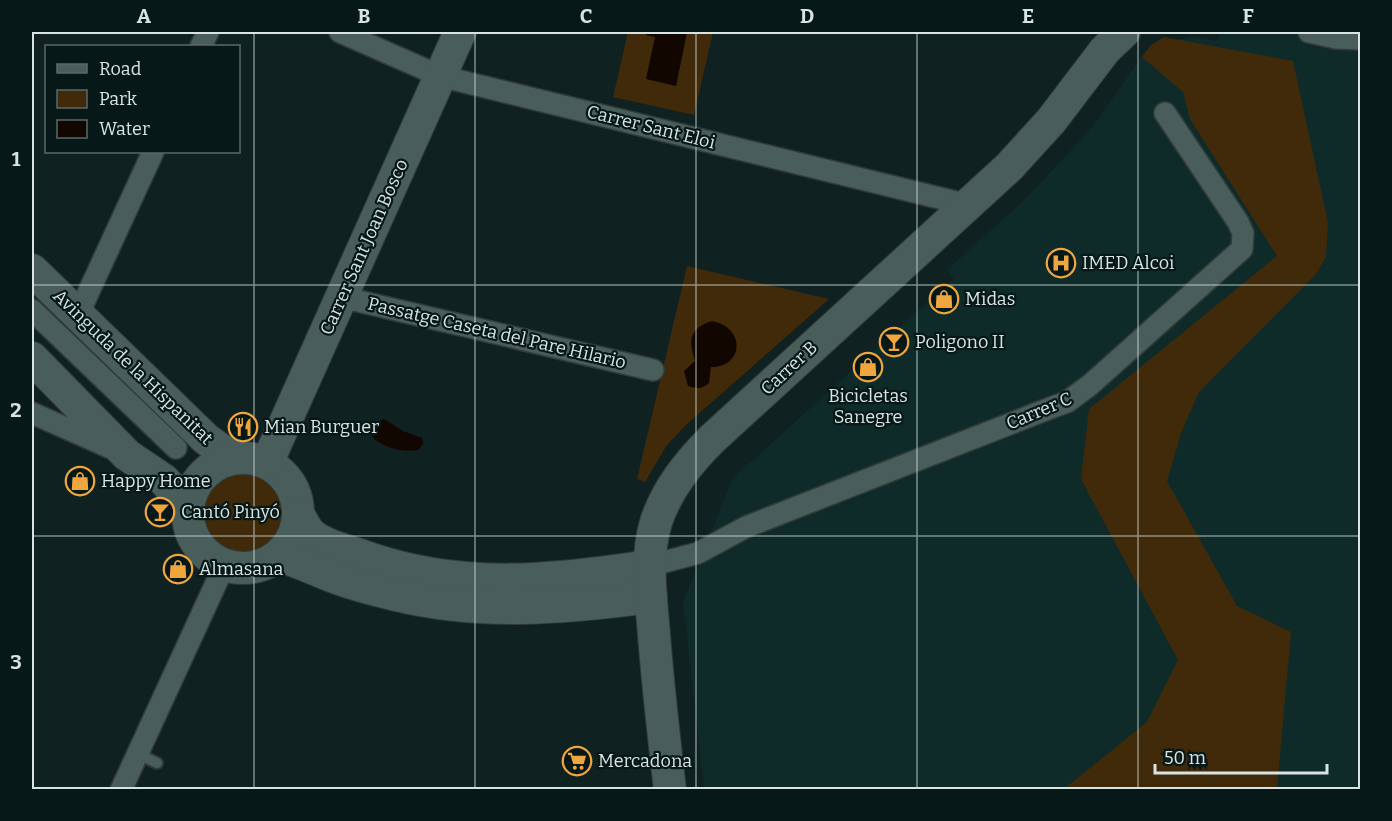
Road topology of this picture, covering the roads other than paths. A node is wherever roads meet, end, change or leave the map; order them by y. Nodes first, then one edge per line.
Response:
1 (340, 32) edge
2 (460, 32) edge
3 (1124, 32) edge
4 (1310, 32) edge
5 (1360, 39) edge
6 (440, 76) junction
7 (1165, 112) dead end
8 (153, 153) edge
9 (968, 205) junction
10 (32, 270) edge
11 (342, 297) junction
12 (32, 310) edge
13 (78, 315) junction
14 (32, 358) edge
15 (653, 370) dead end
16 (32, 413) edge
17 (176, 448) dead end
18 (127, 455) junction
19 (253, 460) junction
20 (188, 508) junction
21 (298, 514) junction
22 (279, 556) junction
23 (224, 566) junction
24 (649, 566) junction
25 (651, 597) junction
26 (121, 789) edge
27 (670, 789) edge

1 - 6 street, Carrer Sant Eloi
2 - 6 street, Carrer Sant Joan Bosco
3 - 9 street, Carrer B
4 - 5 street
6 - 9 street, Carrer Sant Eloi
6 - 11 street, Carrer Sant Joan Bosco
7 - 24 street, Carrer C
8 - 13 street
9 - 24 street, Carrer B
10 - 13 street, Avinguda de la Hispanitat
11 - 15 street, Passatge Caseta del Pare Hilario
11 - 19 street, Carrer Sant Joan Bosco
12 - 17 street, Avinguda de la Hispanitat
13 - 19 street, Avinguda de la Hispanitat
14 - 18 street
16 - 18 street
18 - 20 street
19 - 20 street
19 - 21 street
20 - 23 street
21 - 22 street
21 - 24 street
22 - 23 street
22 - 25 street
23 - 26 street
24 - 25 street, Carrer B
25 - 27 street, Carrer B

